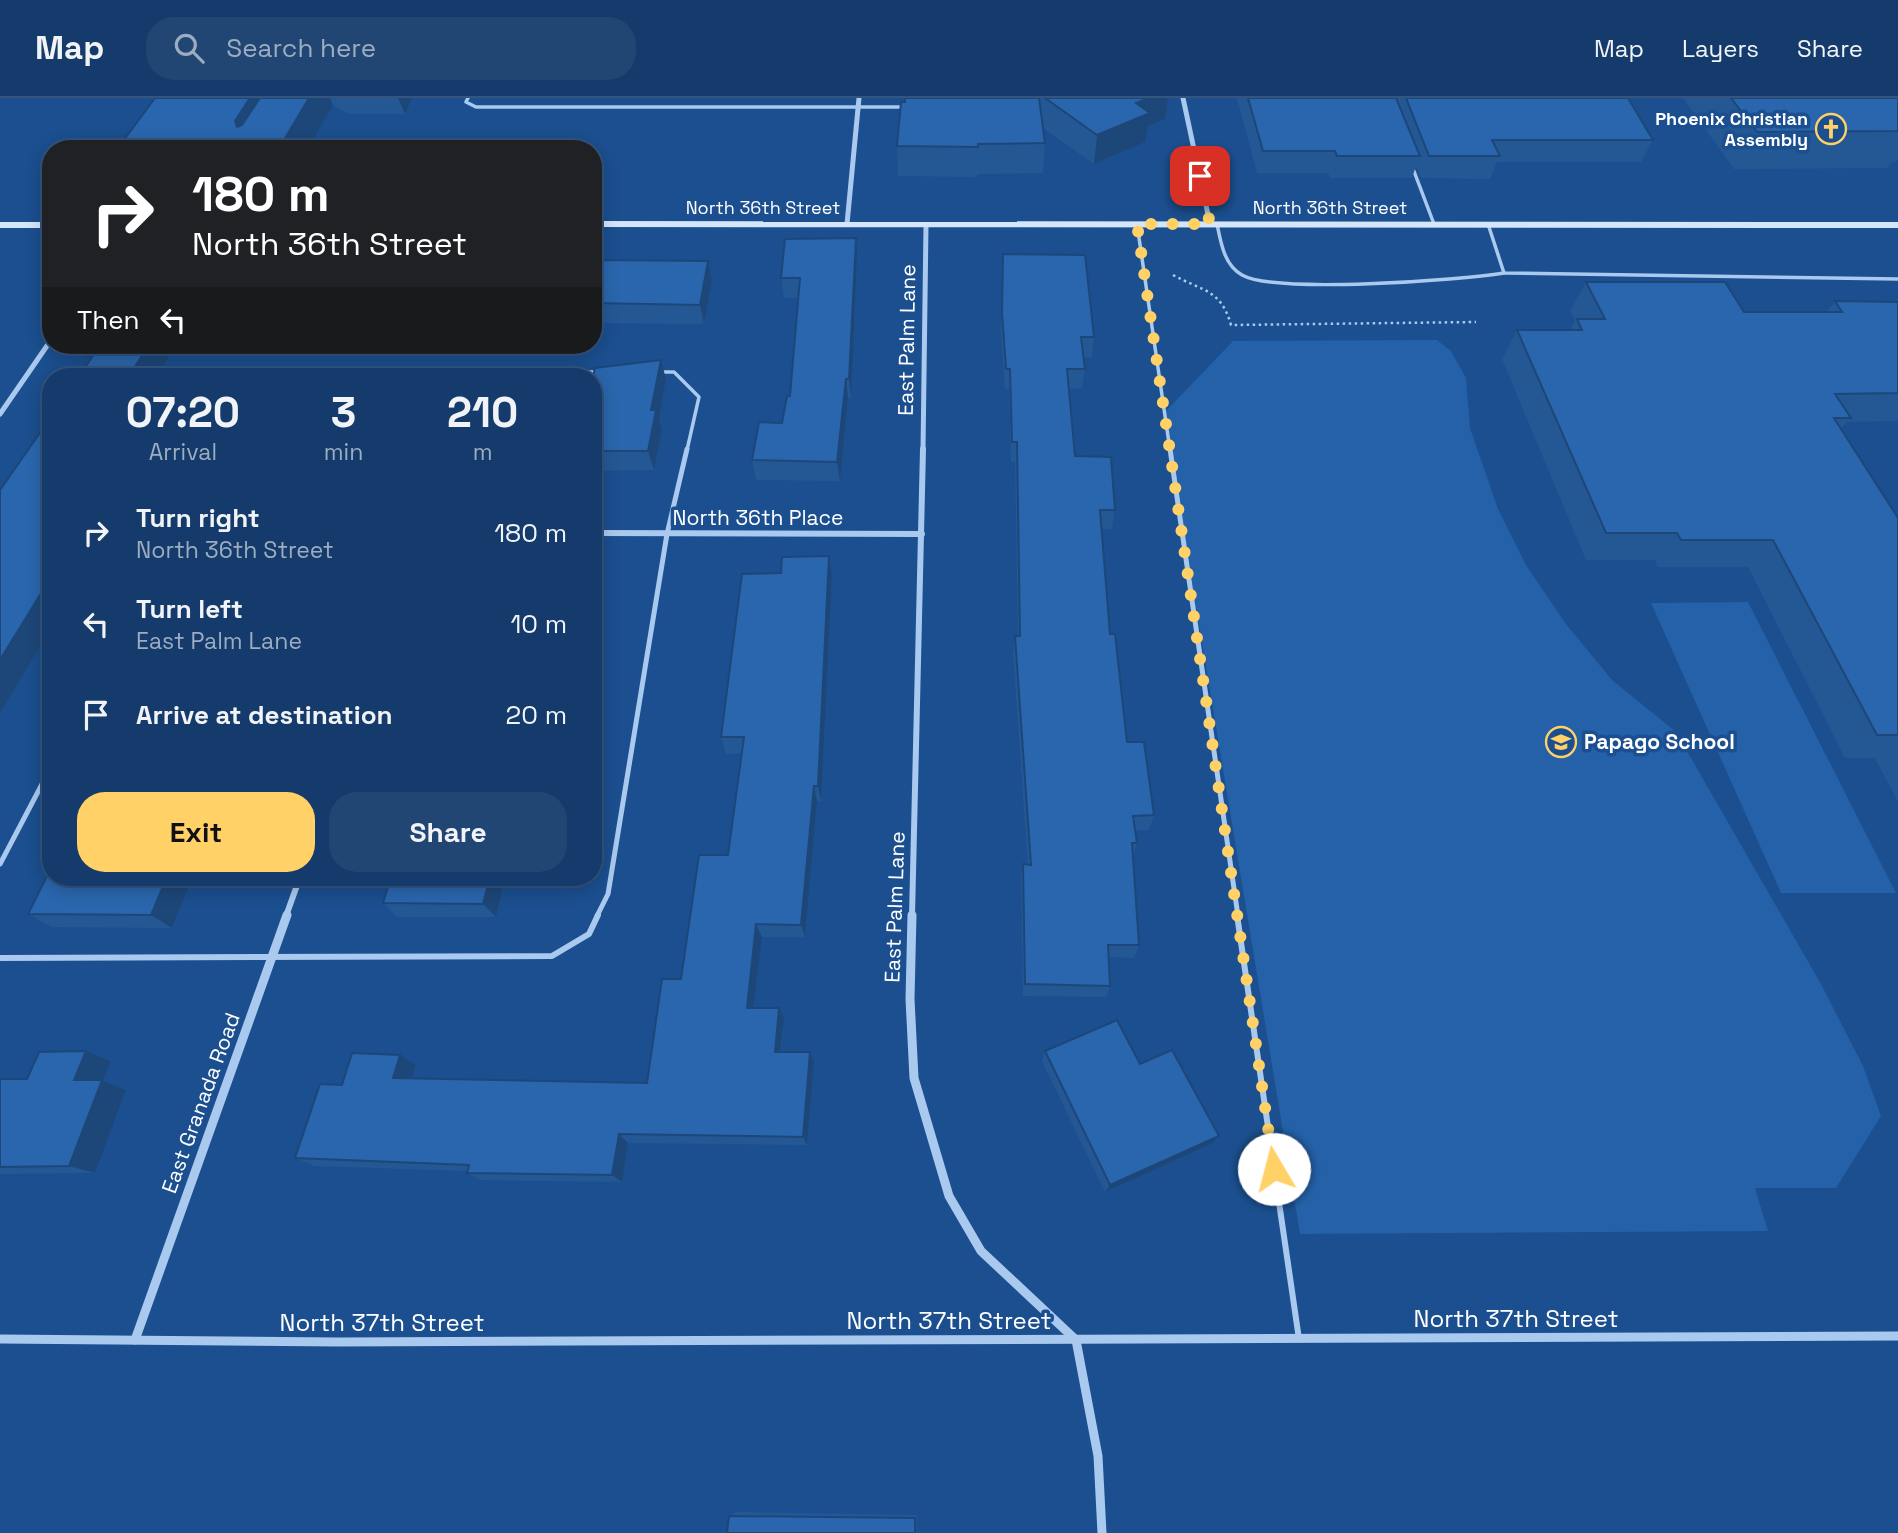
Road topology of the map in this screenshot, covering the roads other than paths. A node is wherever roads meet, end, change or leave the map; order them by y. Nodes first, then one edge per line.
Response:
1 (468, 98) edge
2 (859, 98) edge
3 (1183, 98) edge
4 (858, 107) junction
5 (909, 107) edge
6 (1408, 158) edge
7 (602, 224) edge
8 (847, 224) junction
9 (1137, 224) junction
10 (1214, 224) junction
11 (1434, 224) junction
12 (1488, 224) junction
13 (0, 225) edge
14 (42, 225) edge
15 (926, 225) junction
16 (1898, 225) edge
17 (1504, 273) junction
18 (1564, 273) joint
19 (1898, 279) edge
20 (42, 353) edge
21 (602, 372) edge
22 (605, 372) edge
23 (647, 372) edge
24 (0, 414) edge
25 (602, 533) edge
26 (667, 534) junction
27 (922, 534) junction
28 (42, 784) edge
29 (0, 864) edge
30 (297, 886) edge
31 (271, 957) junction
32 (0, 958) edge
33 (1898, 1336) edge
34 (0, 1339) edge
35 (1299, 1339) junction
36 (135, 1340) junction
37 (1076, 1340) junction
38 (1102, 1533) edge

1 - 4 lane
2 - 4 street
3 - 10 street
4 - 5 lane
4 - 8 street
6 - 11 lane
7 - 8 main road, North 36th Street
8 - 15 main road, North 36th Street
9 - 10 main road, North 36th Street
9 - 15 main road, North 36th Street
9 - 35 lane
10 - 11 main road, North 36th Street
10 - 17 lane
11 - 12 main road, North 36th Street
12 - 16 main road, North 36th Street
12 - 17 lane
13 - 14 main road
15 - 27 street, East Palm Lane
17 - 18 lane
18 - 19 lane
20 - 24 street
21 - 22 lane
23 - 26 lane
25 - 26 street, North 36th Place
26 - 27 street, North 36th Place
26 - 31 lane
27 - 37 street, East Palm Lane
28 - 29 lane
30 - 31 street, East Granada Road
31 - 32 lane
31 - 36 street, East Granada Road
33 - 35 street, North 37th Street
34 - 36 street, North 37th Street
35 - 37 street, North 37th Street
36 - 37 street, North 37th Street
37 - 38 street

